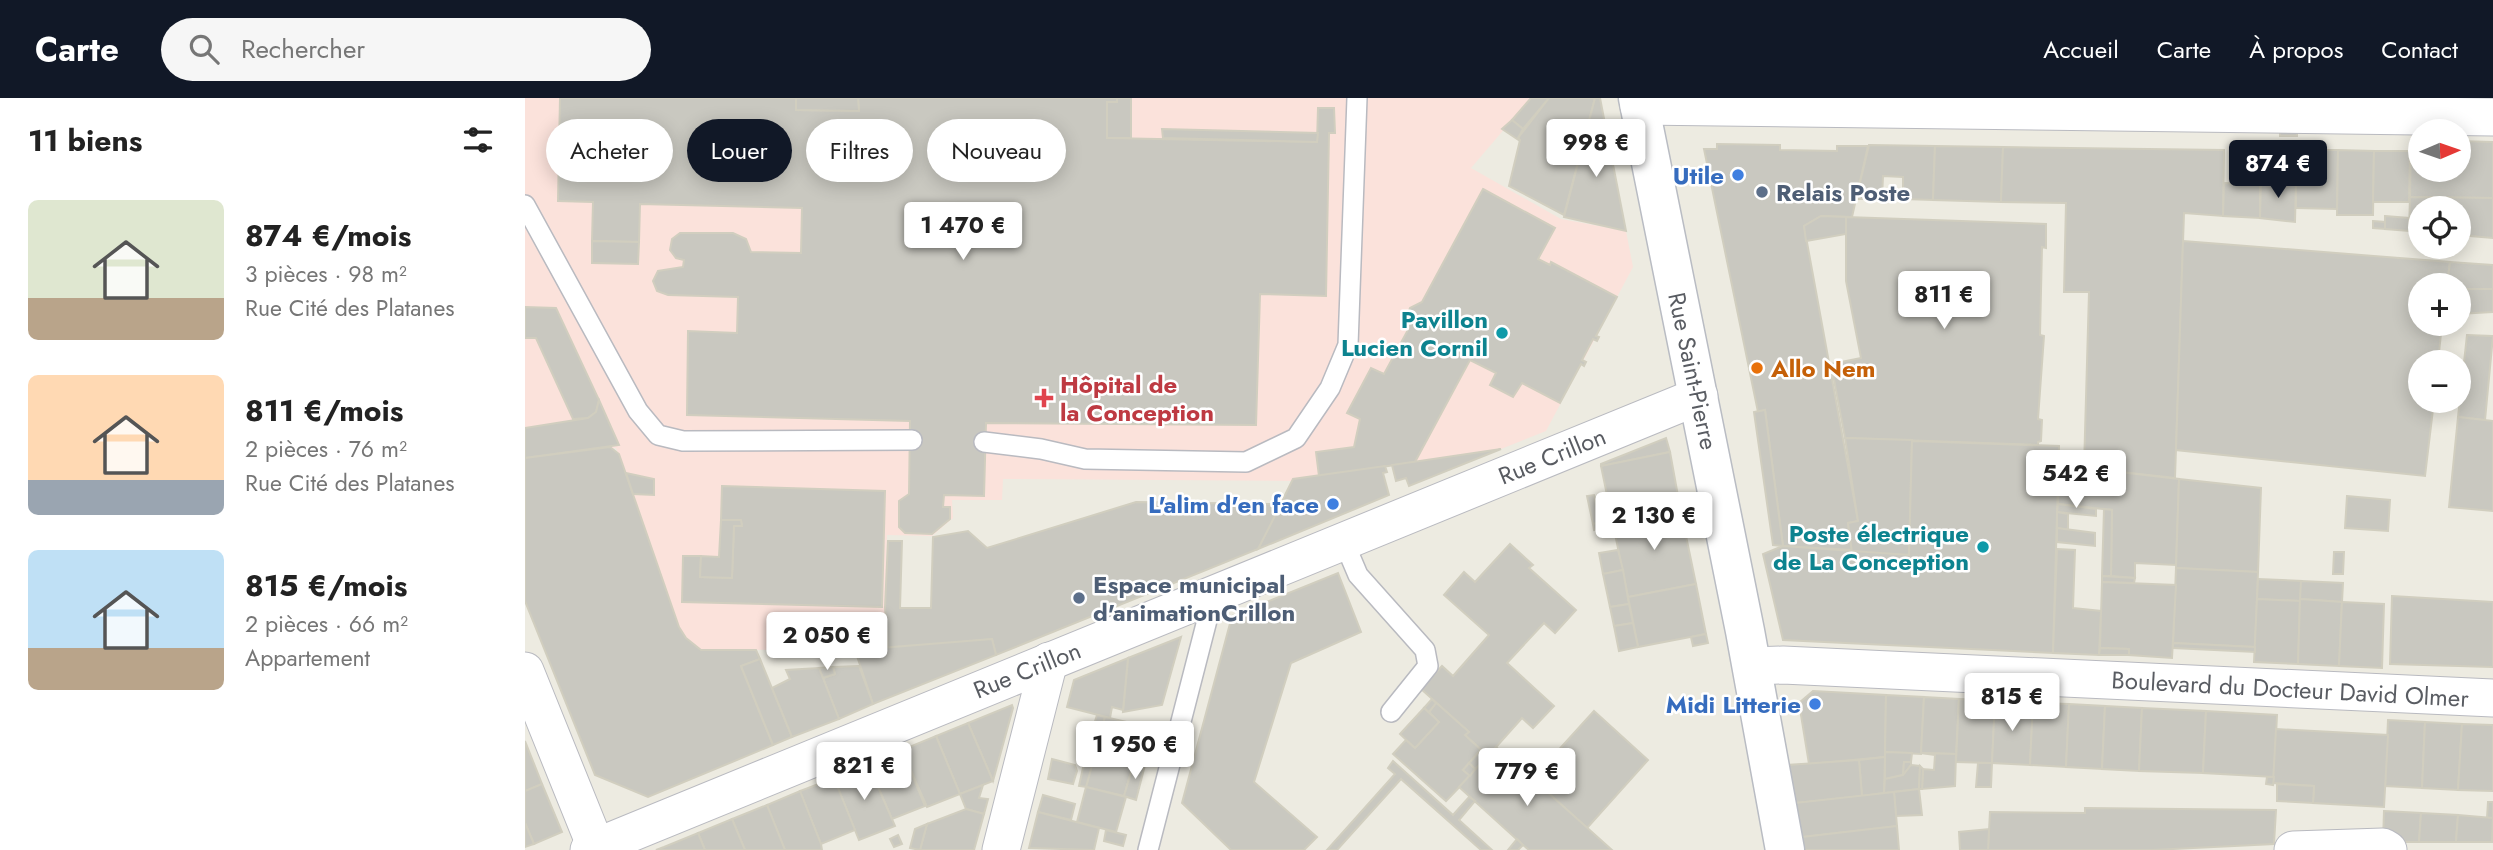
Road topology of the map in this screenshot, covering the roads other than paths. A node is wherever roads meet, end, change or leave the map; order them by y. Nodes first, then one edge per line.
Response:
1 (1357, 98) edge
2 (1638, 102) edge
3 (2493, 117) edge
4 (525, 205) edge
5 (1699, 396) junction
6 (912, 440) dead end
7 (984, 442) dead end
8 (1344, 542) junction
9 (1214, 593) junction
10 (1049, 661) junction
11 (1752, 666) junction
12 (525, 671) edge
13 (2493, 698) edge
14 (1391, 712) dead end
15 (592, 848) edge
16 (1001, 850) edge
17 (1148, 850) edge
18 (1785, 850) edge
19 (2293, 850) edge
20 (2388, 850) edge

1 - 7 lane
2 - 3 street
2 - 5 street, Rue Saint-Pierre
4 - 6 lane
5 - 8 street, Rue Crillon
5 - 11 street, Rue Saint-Pierre
8 - 9 street, Rue Crillon
8 - 14 lane
9 - 10 street, Rue Crillon
9 - 17 lane
10 - 15 street, Rue Crillon
10 - 16 street
11 - 13 street, Boulevard du Docteur David Olmer
11 - 18 street, Rue Saint-Pierre
12 - 15 street
19 - 20 street

